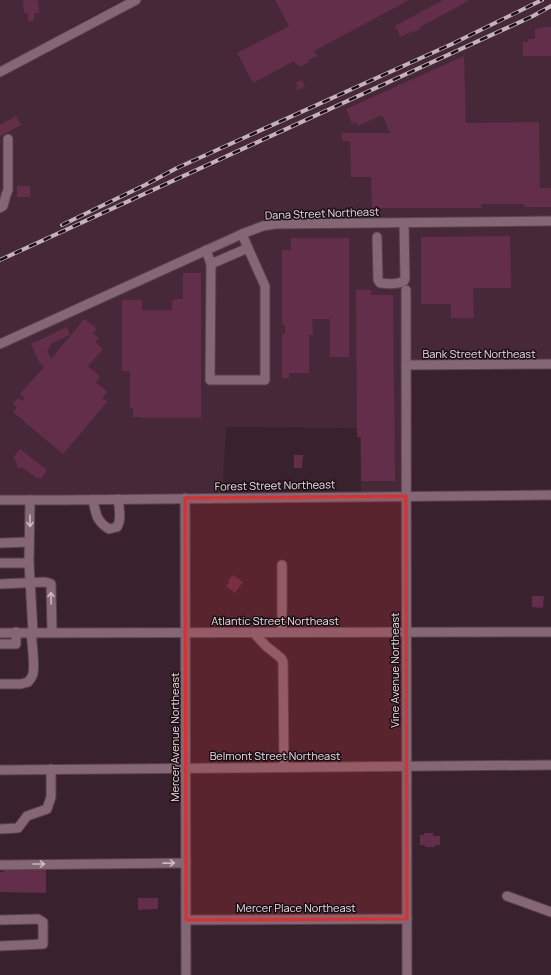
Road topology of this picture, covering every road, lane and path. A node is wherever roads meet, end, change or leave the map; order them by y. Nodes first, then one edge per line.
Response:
1 (136, 0) edge
2 (0, 72) edge
3 (8, 139) dead end
4 (0, 208) edge
5 (551, 222) edge
6 (404, 223) junction
7 (242, 234) junction
8 (377, 237) dead end
9 (248, 248) junction
10 (206, 250) junction
11 (211, 264) junction
12 (406, 290) dead end
13 (0, 344) edge
14 (551, 364) edge
15 (406, 365) junction
16 (551, 495) edge
17 (406, 496) junction
18 (185, 498) junction
19 (118, 499) junction
20 (0, 500) edge
21 (30, 500) junction
22 (93, 500) junction
23 (30, 542) junction
24 (0, 543) edge
25 (0, 563) edge
26 (29, 563) junction
27 (282, 564) dead end
28 (31, 583) junction
29 (0, 584) edge
30 (0, 632) edge
31 (16, 632) junction
32 (32, 632) junction
33 (52, 632) junction
34 (186, 632) junction
35 (282, 632) junction
36 (406, 632) junction
37 (551, 632) edge
38 (254, 633) junction
39 (0, 644) edge
40 (0, 684) edge
41 (551, 765) edge
42 (407, 766) junction
43 (284, 767) junction
44 (186, 768) junction
45 (51, 769) junction
46 (0, 770) edge
47 (0, 829) edge
48 (186, 863) junction
49 (0, 865) edge
50 (507, 896) dead end
51 (551, 912) edge
52 (407, 919) junction
53 (0, 920) edge
54 (186, 920) junction
55 (0, 946) edge
56 (186, 975) edge
57 (407, 975) edge

1 - 2 street
3 - 4 street
5 - 6 street, Dana Street Northeast
6 - 7 street, Dana Street Northeast
6 - 8 street
7 - 9 street
7 - 10 street, Dana Street Northeast
9 - 11 street
9 - 11 street
10 - 11 street
10 - 13 street, Dana Street Northeast
12 - 15 street, Vine Avenue Northeast
14 - 15 street, Bank Street Northeast
15 - 17 street, Vine Avenue Northeast
16 - 17 street, Forest Street Northeast
17 - 18 street, Forest Street Northeast
17 - 36 street, Vine Avenue Northeast
18 - 19 street, Forest Street Northeast
18 - 34 street, Mercer Avenue Northeast
19 - 22 street, Forest Street Northeast
19 - 22 street
20 - 21 street, Forest Street Northeast
21 - 22 street, Forest Street Northeast
21 -> 23 street
23 - 24 street
23 - 26 street
25 - 26 street
26 - 28 street
27 - 35 street
28 - 29 street
28 - 32 street
33 -> 28 street
30 - 31 street, Atlantic Street Northeast
31 - 32 street, Atlantic Street Northeast
31 - 39 street
32 - 33 street, Atlantic Street Northeast
32 - 40 street
33 - 34 street, Atlantic Street Northeast
34 - 38 street, Atlantic Street Northeast
34 - 44 street, Mercer Avenue Northeast
35 - 36 street, Atlantic Street Northeast
35 - 38 street, Atlantic Street Northeast
36 - 37 street, Atlantic Street Northeast
36 - 42 street, Vine Avenue Northeast
38 - 43 street
41 - 42 street, Belmont Street Northeast
42 - 43 street, Belmont Street Northeast
42 - 52 street, Vine Avenue Northeast
43 - 44 street, Belmont Street Northeast
44 - 45 street, Belmont Street Northeast
44 - 48 street, Mercer Avenue Northeast
45 - 46 street, Belmont Street Northeast
45 - 47 street
49 -> 48 street
48 - 54 street, Mercer Avenue Northeast
50 - 51 street
52 - 54 street, Mercer Place Northeast
52 - 57 street, Vine Avenue Northeast
53 - 55 street
54 - 56 street, Mercer Avenue Northeast

